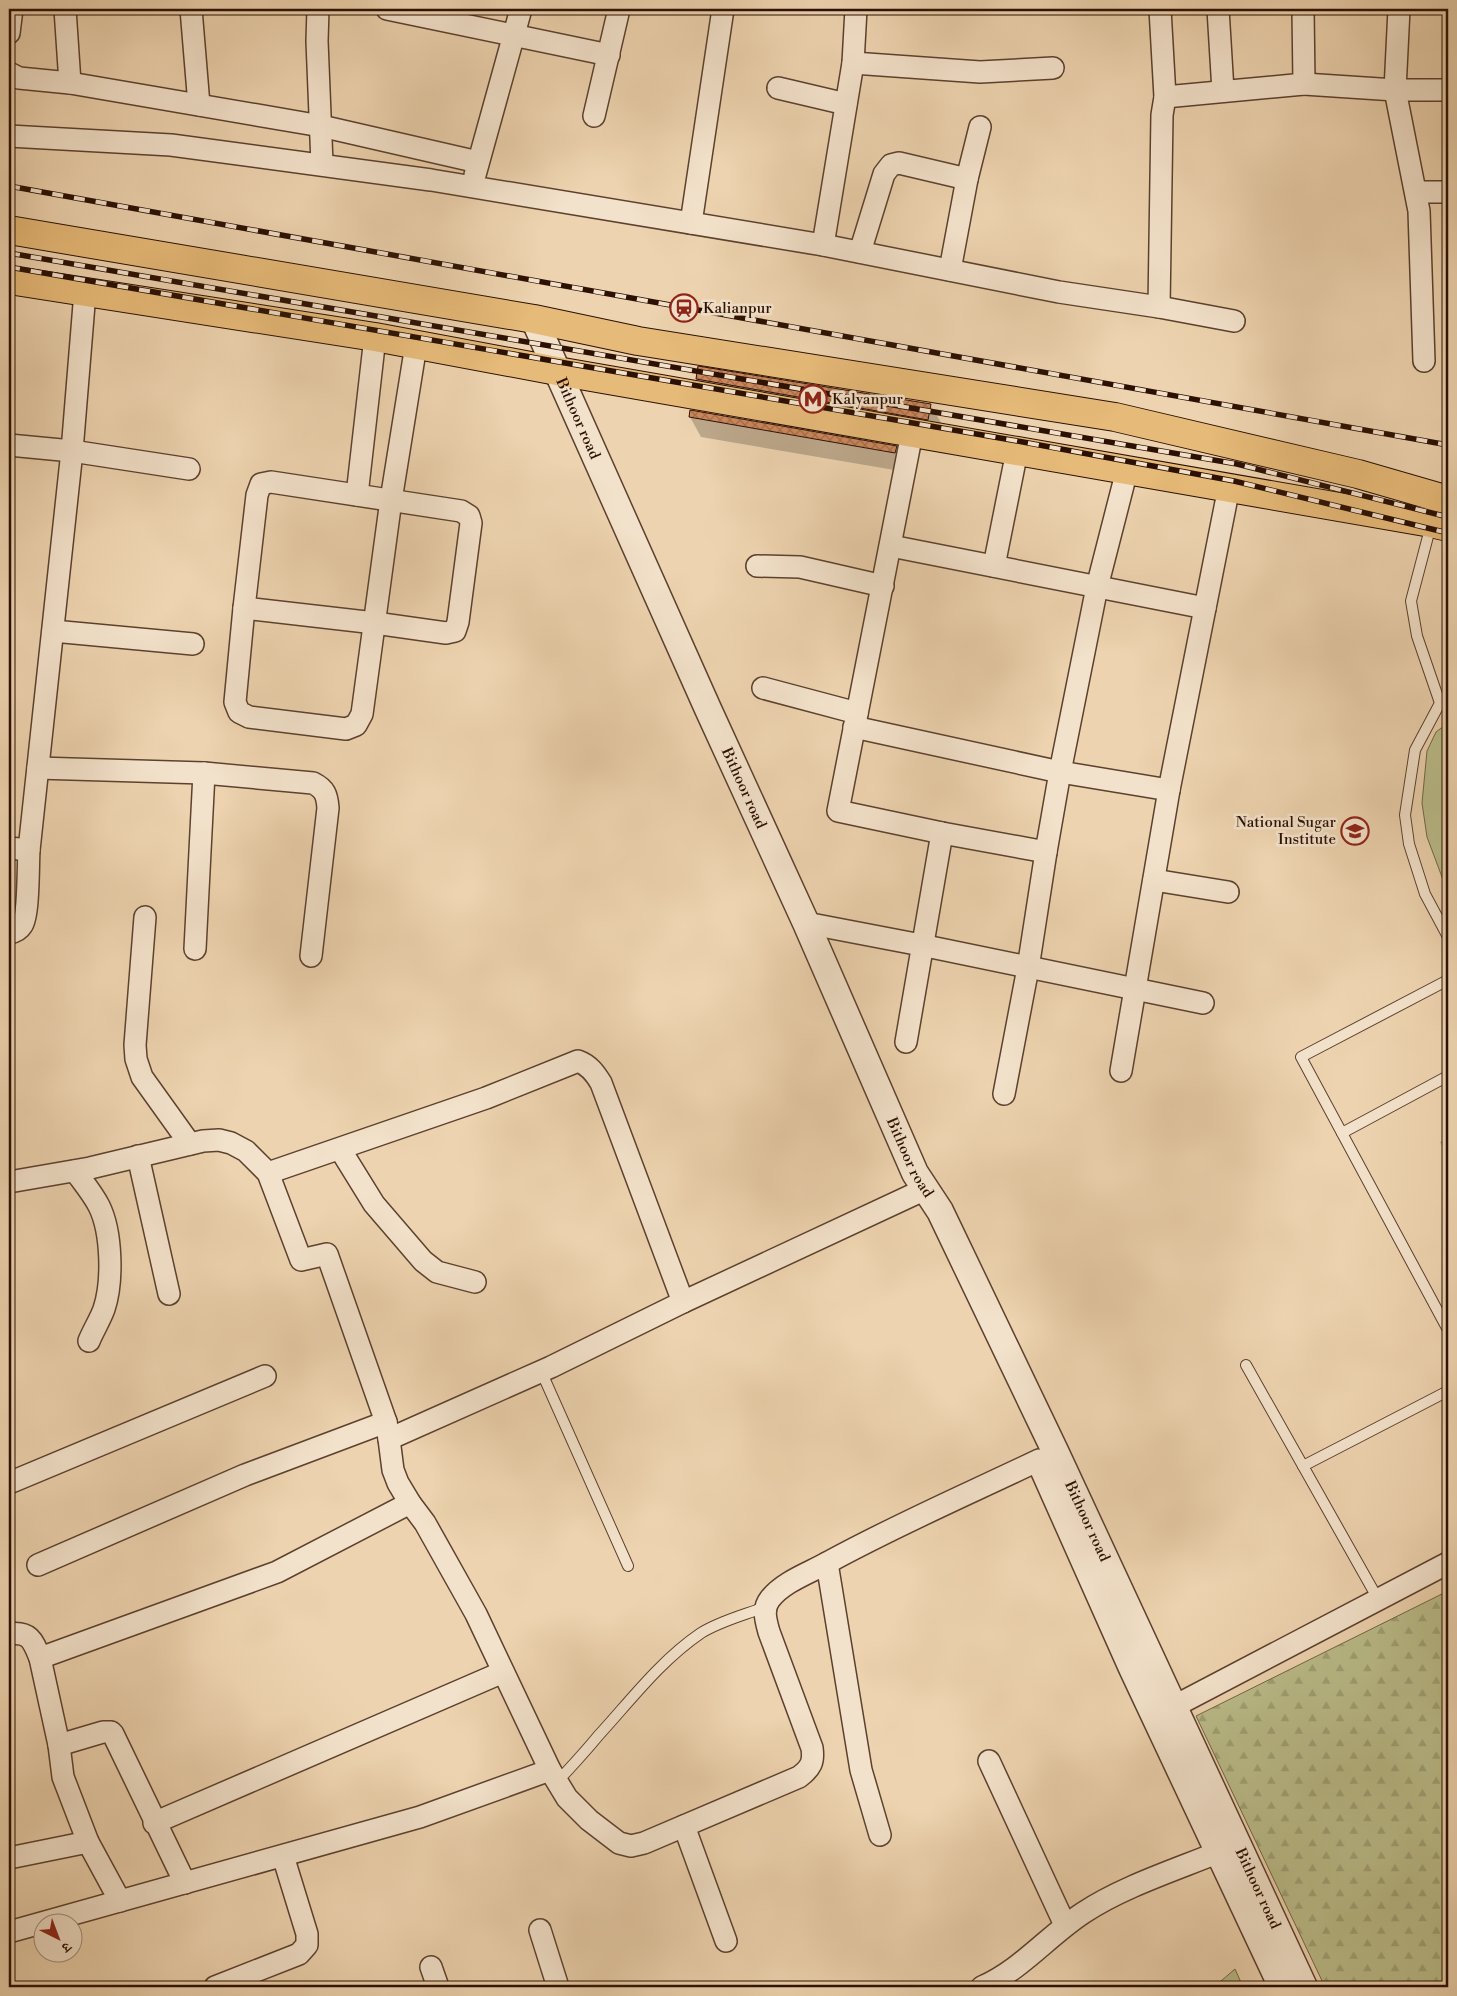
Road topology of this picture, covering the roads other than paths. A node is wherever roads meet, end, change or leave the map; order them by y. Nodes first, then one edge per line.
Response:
1 (12, 9) edge
2 (65, 9) edge
3 (191, 9) edge
4 (318, 9) edge
5 (387, 9) edge
6 (521, 9) edge
7 (619, 9) edge
8 (723, 9) edge
9 (856, 9) edge
10 (1160, 9) edge
11 (1218, 9) edge
12 (1303, 9) edge
13 (1399, 9) edge
14 (9, 33) edge
15 (513, 36) junction
16 (609, 55) junction
17 (853, 63) junction
18 (1053, 68) dead end
19 (9, 73) edge
20 (70, 83) junction
21 (1304, 84) junction
22 (778, 88) dead end
23 (1395, 90) junction
24 (1448, 90) edge
25 (1222, 91) junction
26 (1166, 97) junction
27 (846, 104) junction
28 (199, 105) junction
29 (594, 116) dead end
30 (321, 126) junction
31 (980, 126) dead end
32 (9, 136) edge
33 (478, 162) junction
34 (322, 164) junction
35 (967, 180) junction
36 (472, 187) junction
37 (1416, 192) junction
38 (1448, 192) edge
39 (692, 223) junction
40 (9, 230) edge
41 (823, 245) junction
42 (860, 252) junction
43 (950, 270) junction
44 (9, 280) edge
45 (85, 292) junction
46 (1159, 307) junction
47 (534, 319) junction
48 (1234, 321) dead end
49 (375, 337) junction
50 (416, 345) junction
51 (1424, 361) dead end
52 (557, 371) junction
53 (912, 433) junction
54 (9, 445) edge
55 (72, 451) junction
56 (1017, 451) junction
57 (189, 469) dead end
58 (1127, 470) junction
59 (1229, 487) junction
60 (357, 495) junction
61 (391, 500) junction
62 (1440, 511) edge
63 (891, 546) junction
64 (757, 566) dead end
65 (994, 566) junction
66 (883, 586) junction
67 (1097, 586) junction
68 (244, 608) junction
69 (1205, 608) junction
70 (375, 623) junction
71 (53, 631) junction
72 (193, 644) dead end
73 (763, 688) dead end
74 (1444, 703) edge
75 (855, 720) junction
76 (38, 768) junction
77 (1060, 772) junction
78 (204, 773) junction
79 (1169, 790) junction
80 (942, 833) junction
81 (19, 849) edge
82 (1046, 852) junction
83 (1154, 880) junction
84 (1228, 892) dead end
85 (145, 917) dead end
86 (806, 923) junction
87 (9, 933) edge
88 (1448, 937) edge
89 (921, 945) junction
90 (195, 949) dead end
91 (311, 956) dead end
92 (1028, 968) junction
93 (1448, 980) edge
94 (1134, 990) junction
95 (1203, 1003) dead end
96 (906, 1042) dead end
97 (1121, 1071) dead end
98 (1448, 1076) edge
99 (1004, 1094) dead end
100 (1342, 1133) junction
101 (190, 1144) junction
102 (340, 1149) junction
103 (138, 1156) junction
104 (74, 1171) junction
105 (268, 1173) junction
106 (9, 1182) edge
107 (917, 1182) junction
108 (475, 1282) dead end
109 (169, 1294) dead end
110 (683, 1302) junction
111 (1448, 1330) edge
112 (89, 1341) dead end
113 (1246, 1365) dead end
114 (541, 1371) junction
115 (265, 1376) dead end
116 (1448, 1391) edge
117 (387, 1430) junction
118 (1039, 1460) junction
119 (1303, 1466) junction
120 (9, 1483) edge
121 (410, 1503) junction
122 (827, 1563) junction
123 (1448, 1563) edge
124 (38, 1565) dead end
125 (628, 1566) dead end
126 (1378, 1599) junction
127 (765, 1607) junction
128 (9, 1634) edge
129 (40, 1658) junction
130 (503, 1672) junction
131 (1173, 1707) junction
132 (59, 1745) junction
133 (989, 1761) dead end
134 (553, 1776) junction
135 (154, 1823) junction
136 (684, 1826) junction
137 (880, 1835) dead end
138 (88, 1842) junction
139 (1219, 1852) junction
140 (283, 1856) junction
141 (9, 1858) edge
142 (185, 1883) junction
143 (120, 1901) junction
144 (1065, 1925) junction
145 (540, 1930) dead end
146 (9, 1932) edge
147 (726, 1941) dead end
148 (431, 1967) dead end
149 (215, 1987) edge
150 (438, 1987) edge
151 (558, 1987) edge
152 (982, 1987) edge
153 (1282, 1987) edge
154 (1304, 1987) edge

1 - 14 street
2 - 20 street
3 - 28 street
4 - 30 street
5 - 15 street
6 - 15 street
7 - 16 street
8 - 39 street
9 - 17 street
10 - 26 street
11 - 25 street
12 - 21 street
13 - 23 street
15 - 16 street
15 - 33 street
16 - 29 street
17 - 18 street
17 - 27 street
19 - 20 street
20 - 28 street
21 - 23 street
21 - 25 street
22 - 27 street
23 - 24 street
23 - 37 street
25 - 26 street
26 - 46 street
27 - 41 street
28 - 30 street
30 - 33 street
30 - 34 street
31 - 35 street
32 - 34 street
33 - 36 street
34 - 36 street
35 - 42 street
35 - 43 street
36 - 39 street
37 - 38 street
37 - 51 street
39 - 41 street
40 - 47 highway
41 - 42 street
42 - 43 street
43 - 46 street
44 - 45 highway
45 - 49 highway
45 - 55 street
46 - 48 street
47 - 52 street, Bithoor road
47 - 62 highway
49 - 50 highway
49 - 60 street
50 - 52 highway
50 - 61 street
52 - 53 highway
52 - 86 street, Bithoor road
53 - 56 highway
53 - 63 street
54 - 55 street
55 - 57 street
55 - 71 street
56 - 58 highway
56 - 65 street
58 - 59 highway
58 - 67 street
59 - 62 highway
59 - 69 street
60 - 61 street
60 - 68 street
61 - 70 street
61 - 70 street
62 - 74 lane
63 - 65 street
63 - 66 street
64 - 66 street
65 - 67 street
66 - 75 street
67 - 69 street
67 - 77 street
68 - 70 street
68 - 70 street
69 - 79 street
71 - 72 street
71 - 76 street
73 - 75 street
74 - 88 lane
75 - 77 street
75 - 80 street
76 - 78 street
76 - 81 street
77 - 79 street
77 - 82 street
78 - 90 street
78 - 91 street
79 - 83 street
80 - 82 street
80 - 89 street
81 - 87 street
82 - 92 street
83 - 84 street
83 - 94 street
85 - 101 street
86 - 89 street
86 - 107 street, Bithoor road
89 - 92 street
89 - 96 street
92 - 94 street
92 - 99 street
93 - 100 lane
94 - 95 street
94 - 97 street
98 - 100 lane
100 - 111 lane
101 - 103 street
101 - 105 street
102 - 105 street
102 - 108 street
102 - 110 street
103 - 104 street
103 - 109 street
104 - 106 street
104 - 112 street
105 - 117 street
107 - 110 street
107 - 118 street
107 - 131 street, Bithoor road
110 - 114 street
113 - 119 lane
114 - 117 street
114 - 125 lane
115 - 120 street
116 - 119 lane
117 - 121 street
117 - 124 street
118 - 122 street
118 - 139 street
119 - 126 lane
121 - 129 street
121 - 130 street
122 - 127 street
122 - 137 street
123 - 126 street
126 - 131 street
127 - 134 lane
127 - 136 street
128 - 129 street
129 - 132 street
130 - 134 street
130 - 135 street
131 - 154 street, Bithoor road
132 - 135 street
132 - 138 street
133 - 144 street
134 - 136 street
134 - 140 street
135 - 142 street
136 - 147 street
138 - 141 street
138 - 143 street
139 - 144 street
139 - 153 street
140 - 142 street
140 - 149 street
142 - 143 street
143 - 146 street
144 - 152 street
145 - 151 street
148 - 150 street

